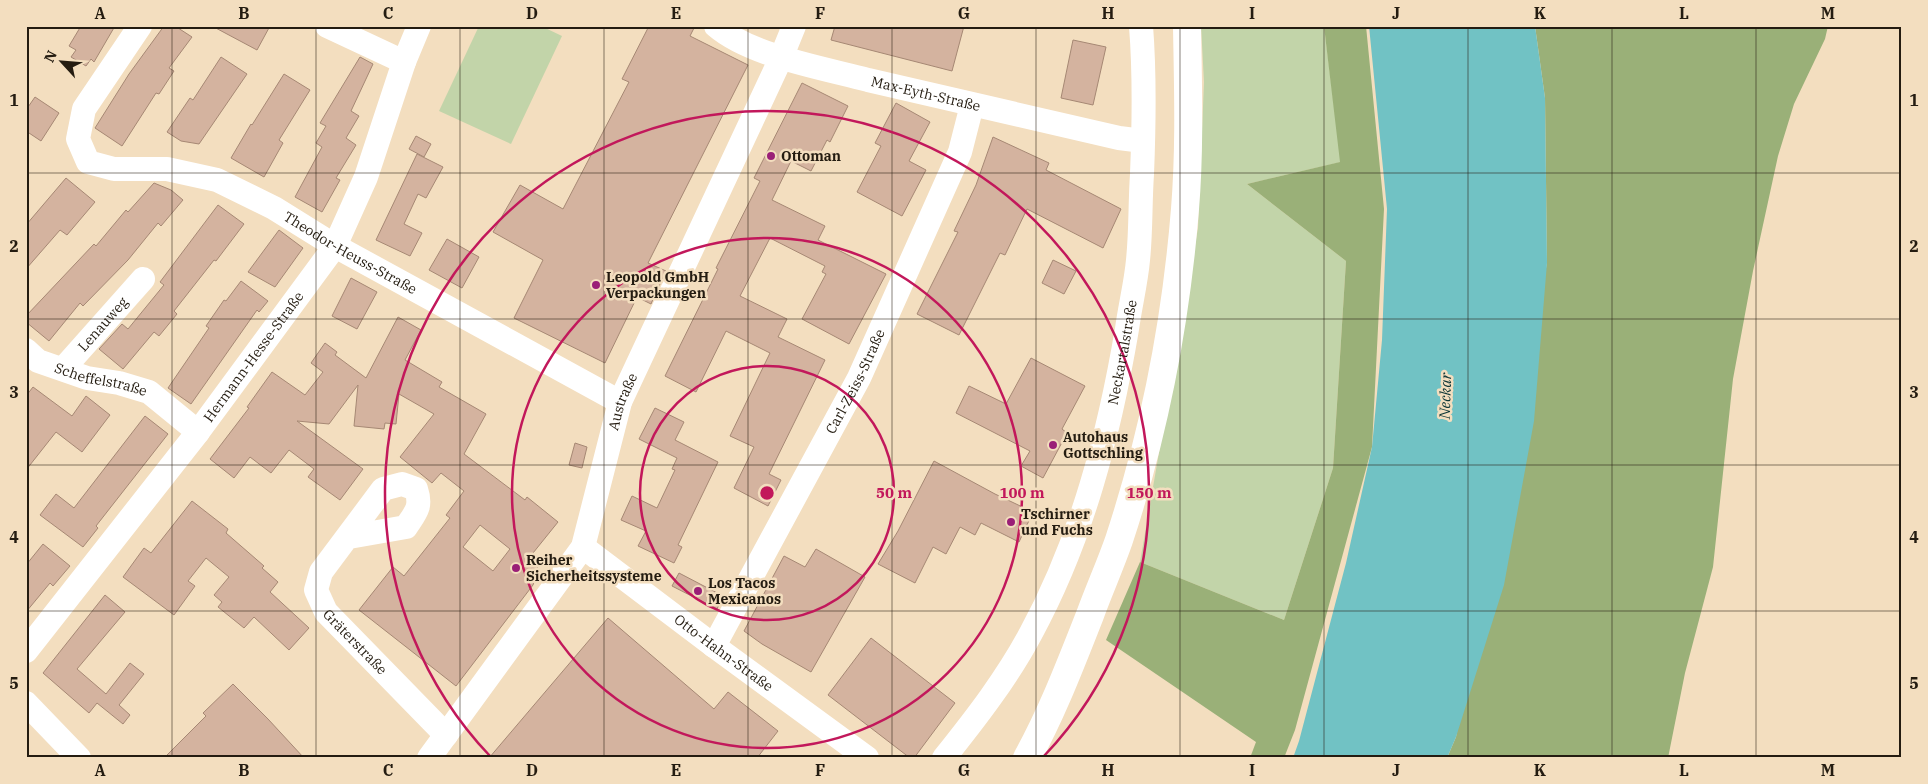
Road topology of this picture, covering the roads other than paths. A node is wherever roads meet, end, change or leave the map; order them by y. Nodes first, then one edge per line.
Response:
1 (140, 26) edge
2 (327, 26) edge
3 (419, 26) edge
4 (716, 26) edge
5 (794, 26) edge
6 (1141, 26) edge
7 (1188, 26) edge
8 (781, 58) junction
9 (404, 62) junction
10 (972, 105) junction
11 (1143, 141) junction
12 (335, 246) junction
13 (143, 280) dead end
14 (30, 362) edge
15 (64, 369) junction
16 (620, 402) junction
17 (198, 432) junction
18 (349, 537) dead end
19 (583, 547) junction
20 (714, 646) junction
21 (26, 651) edge
22 (26, 703) edge
23 (446, 735) junction
24 (79, 758) edge
25 (429, 758) edge
26 (867, 758) edge
27 (944, 758) edge
28 (1027, 758) edge

1 - 12 street, Theodor-Heuss-Straße
2 - 9 street
3 - 9 street, Hermann-Hesse-Straße
4 - 8 street, Max-Eyth-Straße
5 - 8 street, Austraße
6 - 11 street, Neckartalstraße
7 - 28 main road
8 - 10 street, Max-Eyth-Straße
8 - 16 street, Austraße
9 - 12 street, Hermann-Hesse-Straße
10 - 11 street, Max-Eyth-Straße
10 - 20 street, Carl-Zeiss-Straße
11 - 27 street, Neckartalstraße
12 - 16 street, Theodor-Heuss-Straße
12 - 17 street, Hermann-Hesse-Straße
13 - 15 street, Lenauweg
14 - 15 street, Scheffelstraße
15 - 17 street, Scheffelstraße
16 - 19 street, Austraße
17 - 21 street, Hermann-Hesse-Straße
18 - 23 street, Gräterstraße
19 - 20 street, Otto-Hahn-Straße
19 - 23 street, Austraße
20 - 26 street, Otto-Hahn-Straße
22 - 24 street
23 - 25 street, Austraße

